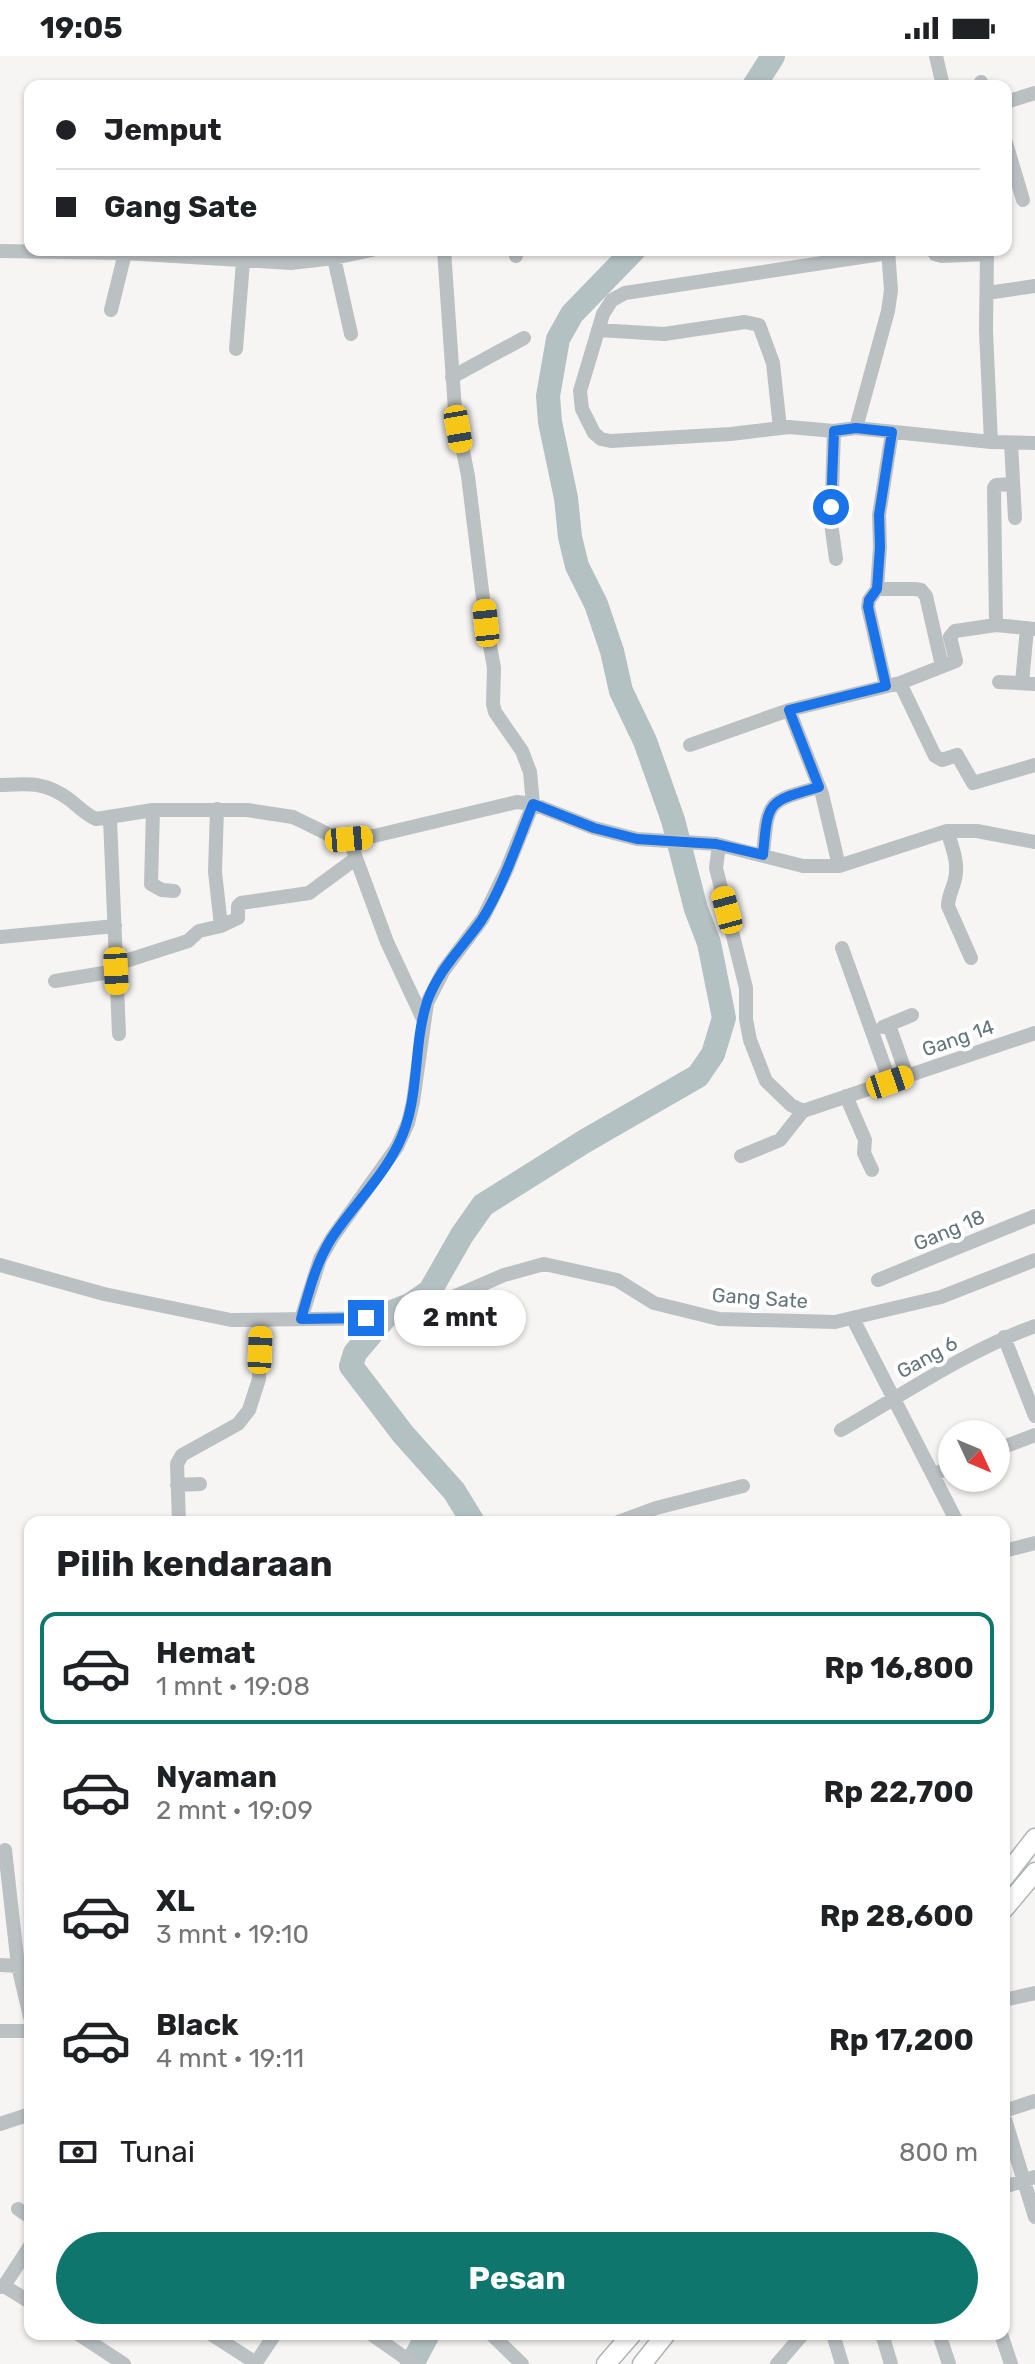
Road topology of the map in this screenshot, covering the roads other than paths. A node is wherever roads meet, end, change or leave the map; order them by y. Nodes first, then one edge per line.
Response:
1 (936, 56) edge
2 (942, 80) edge
3 (1035, 93) edge
4 (1012, 100) edge
5 (1012, 163) edge
6 (1023, 200) dead end
7 (0, 251) edge
8 (24, 251) edge
9 (124, 256) edge
10 (197, 256) edge
11 (263, 256) edge
12 (344, 256) edge
13 (444, 256) edge
14 (857, 256) edge
15 (888, 256) edge
16 (987, 256) edge
17 (334, 258) junction
18 (243, 262) junction
19 (1035, 286) edge
20 (987, 293) junction
21 (111, 310) dead end
22 (598, 330) junction
23 (351, 334) dead end
24 (524, 338) dead end
25 (236, 349) dead end
26 (452, 377) junction
27 (780, 428) junction
28 (856, 428) junction
29 (834, 431) junction
30 (892, 432) junction
31 (991, 442) junction
32 (1011, 443) junction
33 (1035, 443) edge
34 (1013, 484) junction
35 (1015, 518) dead end
36 (836, 559) dead end
37 (877, 589) junction
38 (996, 625) junction
39 (1031, 628) edge
40 (949, 663) junction
41 (999, 682) dead end
42 (1028, 683) edge
43 (893, 684) junction
44 (789, 710) junction
45 (690, 745) dead end
46 (1035, 765) edge
47 (0, 785) edge
48 (819, 787) junction
49 (540, 807) junction
50 (217, 809) junction
51 (153, 810) junction
52 (110, 819) junction
53 (947, 831) junction
54 (349, 839) junction
55 (1035, 842) edge
56 (718, 845) junction
57 (763, 855) junction
58 (355, 859) junction
59 (839, 866) junction
60 (174, 891) dead end
61 (115, 926) junction
62 (221, 926) junction
63 (0, 937) edge
64 (842, 948) dead end
65 (971, 958) dead end
66 (116, 968) junction
67 (55, 981) dead end
68 (912, 1015) dead end
69 (423, 1020) junction
70 (889, 1025) junction
71 (872, 1032) junction
72 (1035, 1033) edge
73 (119, 1034) dead end
74 (907, 1076) junction
75 (890, 1082) junction
76 (846, 1096) junction
77 (803, 1111) junction
78 (741, 1156) dead end
79 (872, 1170) dead end
80 (1035, 1216) edge
81 (1035, 1260) edge
82 (0, 1265) edge
83 (878, 1280) dead end
84 (301, 1319) junction
85 (853, 1319) junction
86 (261, 1320) junction
87 (1035, 1326) edge
88 (1004, 1337) junction
89 (892, 1399) junction
90 (1035, 1416) edge
91 (841, 1430) dead end
92 (1035, 1435) edge
93 (1010, 1445) edge
94 (938, 1472) edge
95 (934, 1474) junction
96 (200, 1484) dead end
97 (177, 1485) junction
98 (743, 1486) dead end
99 (179, 1516) edge
100 (634, 1516) edge
101 (954, 1516) edge
102 (1035, 1543) edge
103 (1010, 1549) edge
104 (1035, 1838) edge
105 (5, 1850) dead end
106 (1010, 1867) edge
107 (1035, 1872) edge
108 (1010, 1902) edge
109 (0, 1965) edge
110 (18, 1966) junction
111 (24, 1992) edge
112 (1035, 1993) edge
113 (1010, 1999) edge
114 (0, 2031) edge
115 (24, 2031) edge
116 (1035, 2101) edge
117 (1010, 2111) edge
118 (24, 2116) edge
119 (0, 2124) edge
120 (1010, 2129) edge
121 (1029, 2178) edge
122 (1010, 2185) edge
123 (1035, 2217) edge
124 (24, 2255) edge
125 (2, 2286) edge
126 (24, 2299) edge
127 (87, 2340) edge
128 (220, 2340) edge
129 (271, 2340) edge
130 (380, 2340) edge
131 (497, 2340) edge
132 (628, 2340) edge
133 (661, 2340) edge
134 (798, 2340) edge
135 (835, 2340) edge
136 (884, 2340) edge
137 (941, 2340) edge
138 (1003, 2340) edge
139 (615, 2361) edge
140 (255, 2363) edge
141 (124, 2364) edge
142 (414, 2364) edge
143 (522, 2364) edge
144 (642, 2364) edge
145 (777, 2364) edge
146 (842, 2364) edge
147 (891, 2364) edge
148 (949, 2364) edge
149 (1011, 2364) edge

1 - 2 street
3 - 4 street
5 - 6 street
7 - 8 street
9 - 21 street
10 - 18 street
11 - 17 street
11 - 18 street
12 - 17 street
13 - 26 street
14 - 22 street
15 - 28 street
16 - 20 street
17 - 23 street
18 - 25 street
19 - 20 street
20 - 31 street
22 - 27 street
22 - 27 street
24 - 26 street
26 - 49 street
27 - 29 street
28 - 29 street
28 - 30 street
29 - 36 street
30 - 31 street
30 - 37 street
31 - 32 street
32 - 33 street
32 - 34 street
34 - 35 street
34 - 38 street
37 - 40 street
37 - 43 street
38 - 39 street
38 - 40 street
39 - 42 street
40 - 43 street
41 - 42 street
43 - 44 street
43 - 46 street
44 - 45 street
44 - 48 street
47 - 52 street
48 - 57 street
48 - 59 street
49 - 54 street
49 - 56 street
49 - 69 street
50 - 51 street
50 - 54 street
50 - 62 street
51 - 52 street
51 - 60 street
52 - 61 street
53 - 55 street
53 - 59 street
53 - 65 street
54 - 58 street
56 - 57 street
56 - 77 street
57 - 59 street
58 - 62 street
58 - 69 street
61 - 63 street
61 - 66 street
62 - 66 street
64 - 71 street
66 - 67 street
66 - 73 street
68 - 70 street
69 - 84 street
70 - 71 street
70 - 74 street
71 - 75 street
72 - 74 street, Gang 14
74 - 75 street, Gang 14
75 - 76 street, Gang 14
76 - 77 street, Gang 14
76 - 79 street
77 - 78 street
80 - 83 street, Gang 18
81 - 85 street, Gang Sate
82 - 86 street, Gang Sate
84 - 85 street, Gang Sate
84 - 86 street, Gang Sate
85 - 89 street
86 - 97 street
87 - 88 street, Gang 6
88 - 89 street, Gang 6
88 - 90 street
89 - 91 street, Gang 6
89 - 95 street
92 - 93 street
94 - 95 street
95 - 101 street
96 - 97 street
97 - 99 street
98 - 100 street
102 - 103 street
104 - 106 main road
105 - 110 street
107 - 108 main road
109 - 110 street
110 - 111 street
112 - 113 street
114 - 115 street
116 - 117 street
118 - 119 street
120 - 121 street
121 - 122 street
121 - 123 street
124 - 125 street
125 - 126 street
127 - 141 street
128 - 140 street
129 - 140 street
130 - 142 street
131 - 143 street
132 - 139 main road
133 - 144 main road
134 - 145 street
135 - 146 street
136 - 147 street
137 - 148 street
138 - 149 street

